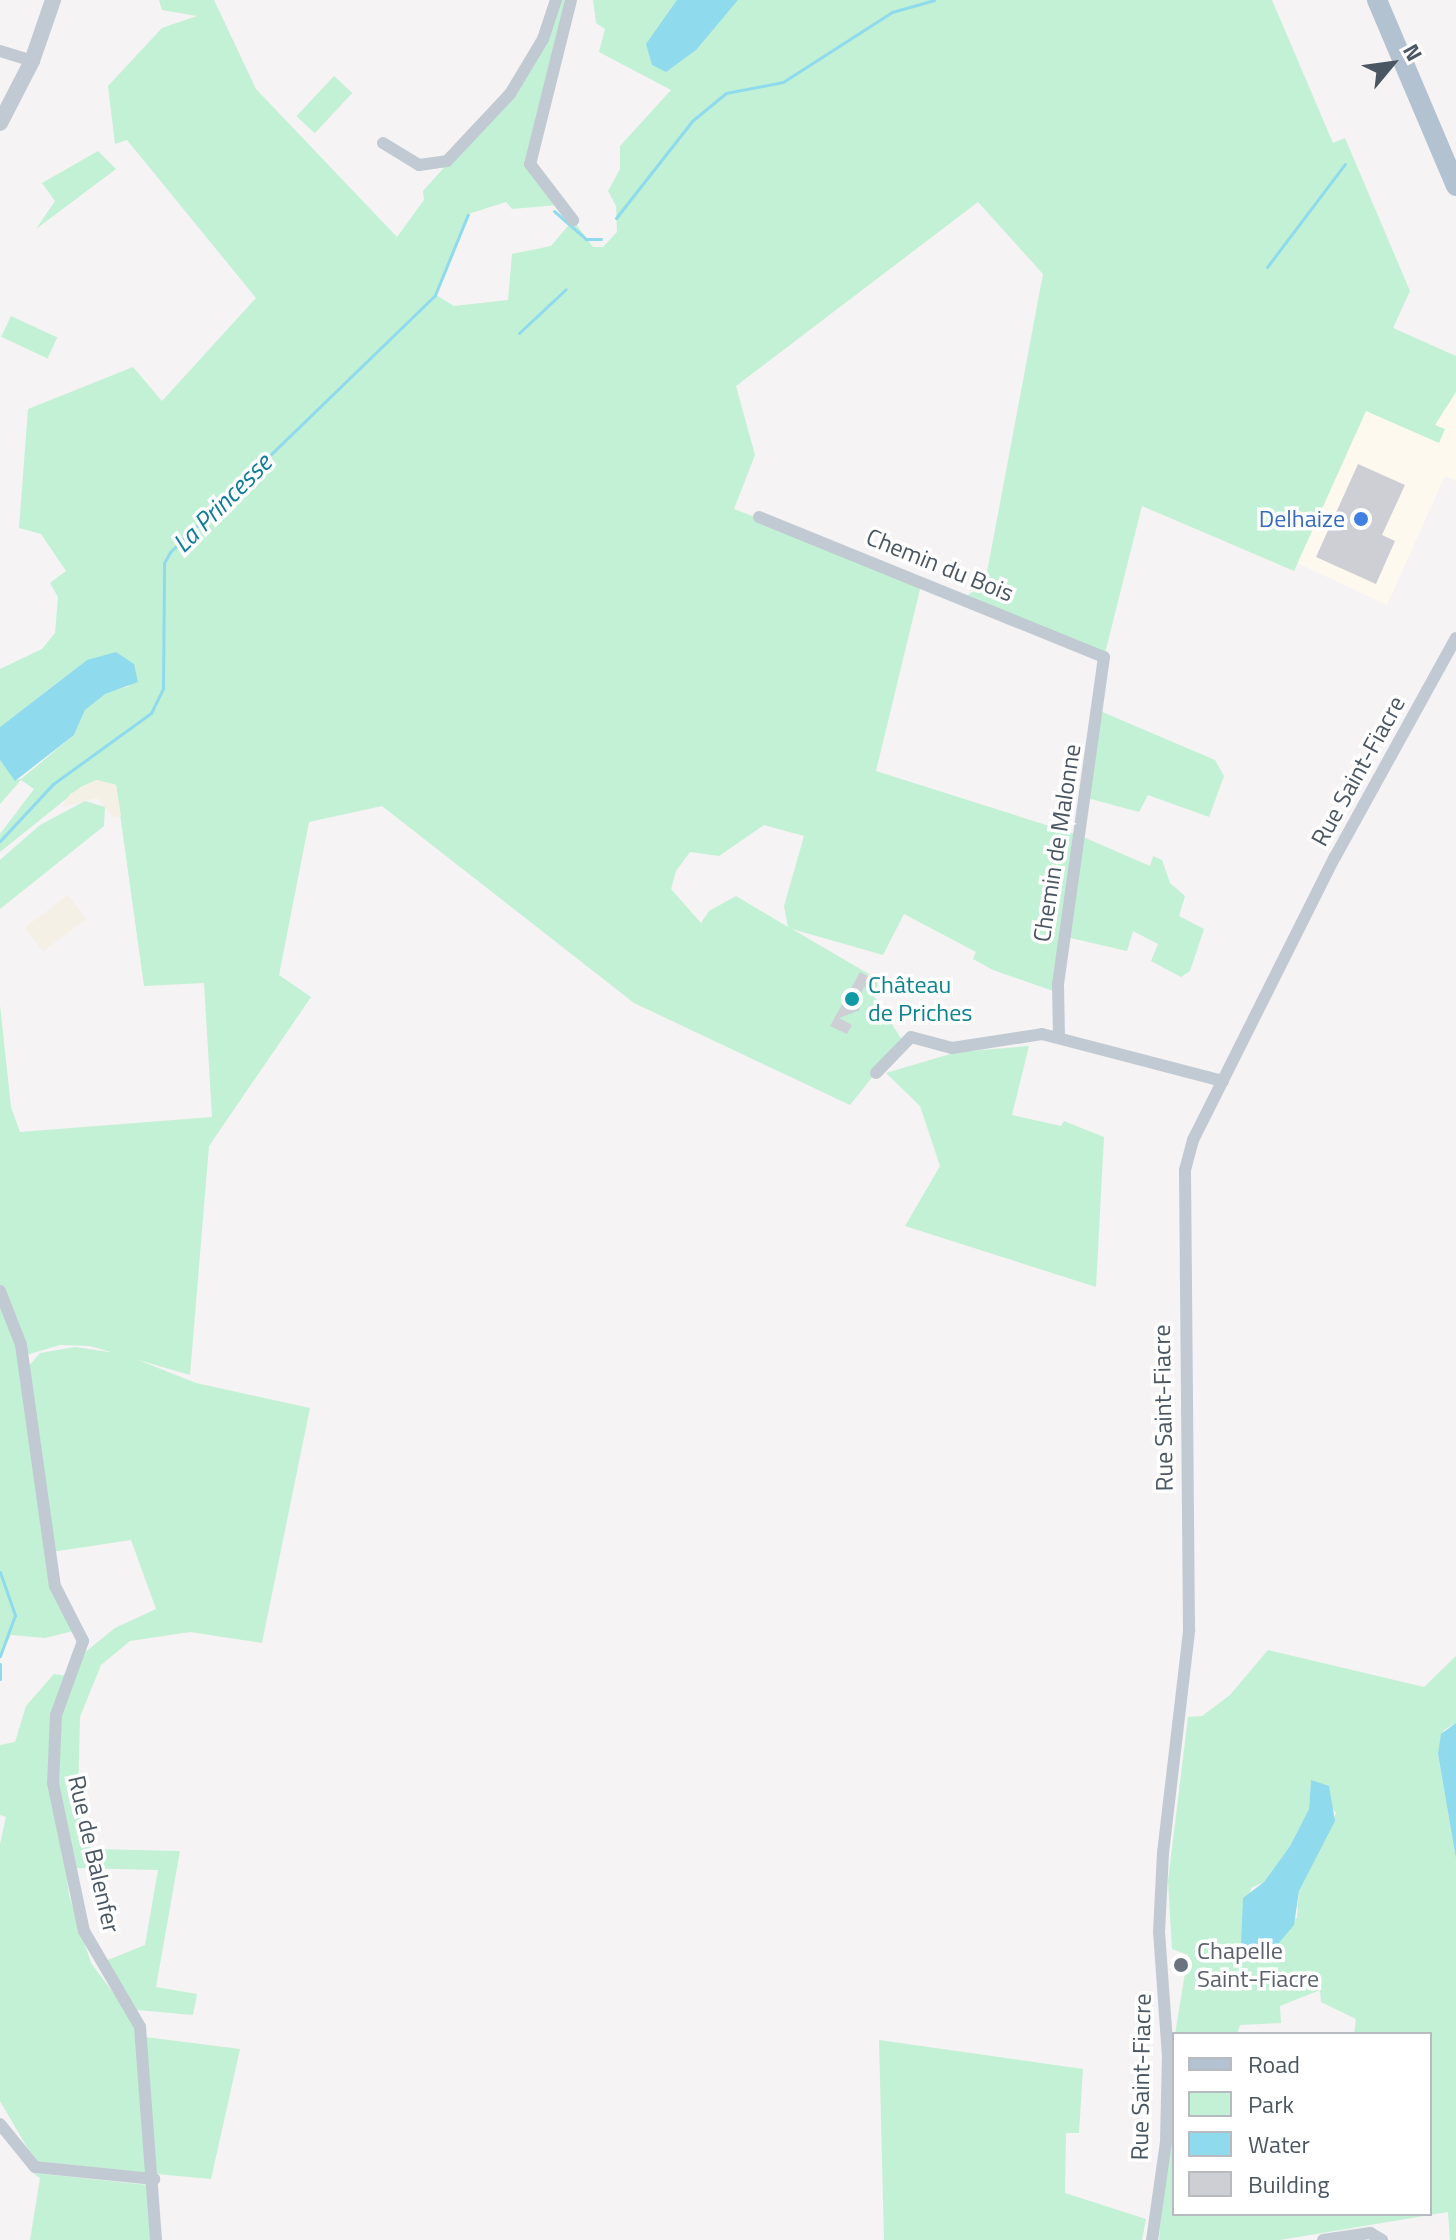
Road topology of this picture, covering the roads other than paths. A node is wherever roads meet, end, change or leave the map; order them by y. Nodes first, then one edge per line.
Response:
1 (53, 0) edge
2 (556, 0) edge
3 (571, 0) edge
4 (1377, 0) edge
5 (0, 51) edge
6 (32, 61) junction
7 (0, 123) edge
8 (383, 143) dead end
9 (1442, 157) junction
10 (1456, 186) edge
11 (1456, 195) edge
12 (573, 220) dead end
13 (759, 517) dead end
14 (1456, 638) edge
15 (1104, 657) joint
16 (1059, 1037) junction
17 (876, 1073) dead end
18 (1223, 1081) junction
19 (0, 1291) edge
20 (0, 2124) edge
21 (154, 2179) junction
22 (156, 2240) edge
23 (1152, 2240) edge
24 (1323, 2240) edge
25 (1382, 2240) edge

1 - 6 street
2 - 8 street
3 - 12 street
4 - 9 main road
5 - 6 street
6 - 7 street
9 - 10 main road
9 - 11 main road
13 - 15 street, Chemin du Bois
14 - 18 street, Rue Saint-Fiacre
15 - 16 street, Chemin de Malonne
16 - 17 street
16 - 18 street
18 - 23 street, Rue Saint-Fiacre
19 - 21 street, Rue de Balenfer
20 - 21 street
21 - 22 street, Rue de Balenfer
24 - 25 street

